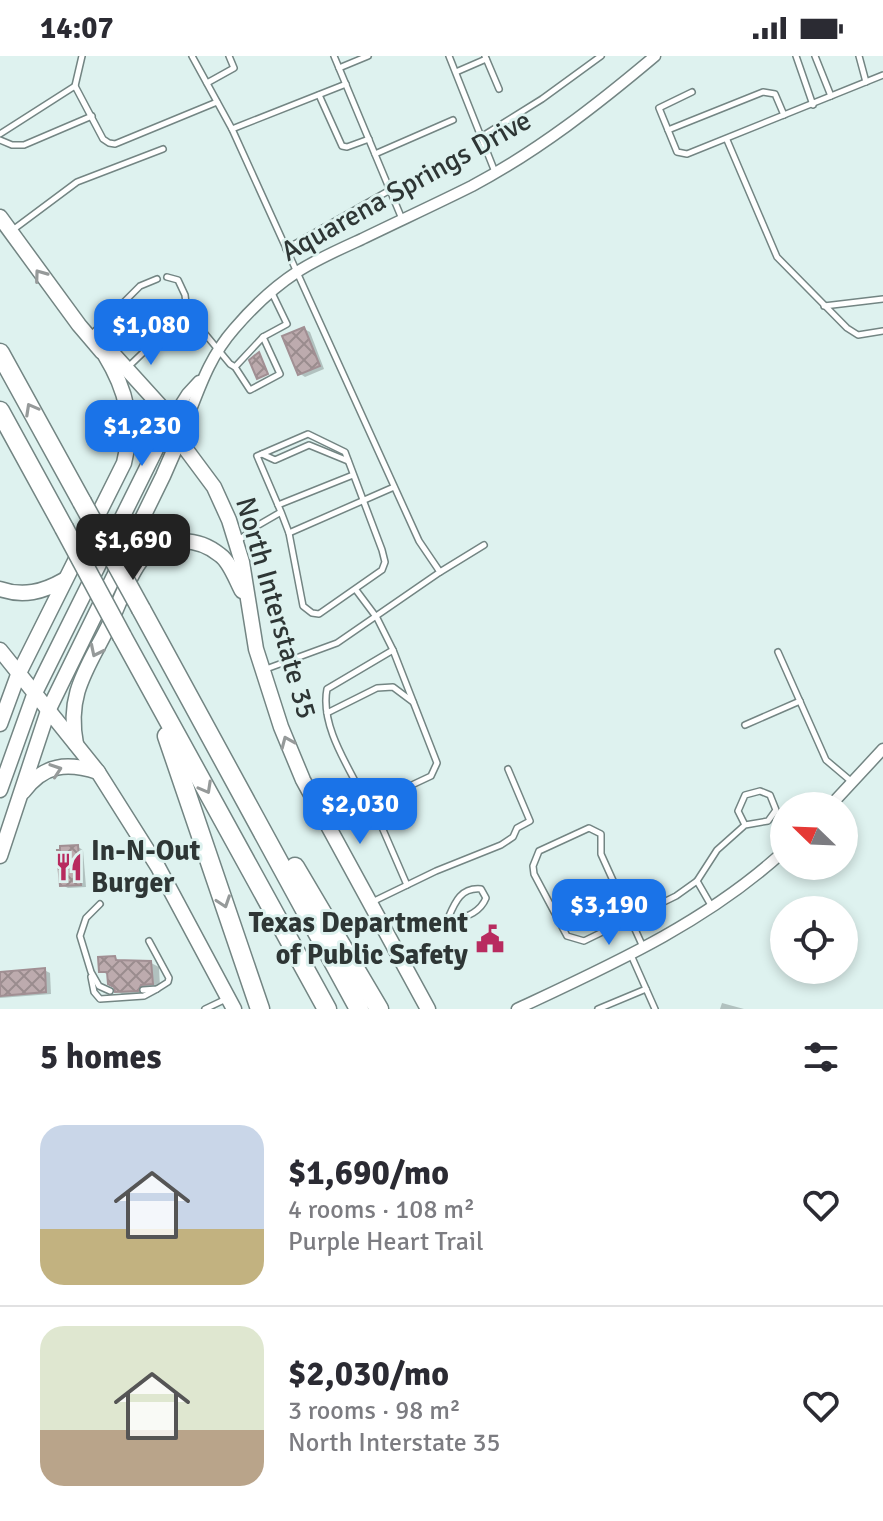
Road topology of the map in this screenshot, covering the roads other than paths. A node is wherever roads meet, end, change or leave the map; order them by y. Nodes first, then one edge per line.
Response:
1 (82, 56) edge
2 (192, 56) edge
3 (229, 56) edge
4 (334, 56) edge
5 (368, 56) edge
6 (449, 56) edge
7 (601, 56) edge
8 (654, 56) edge
9 (796, 56) edge
10 (815, 56) edge
11 (859, 56) edge
12 (485, 57) edge
13 (339, 68) junction
14 (456, 72) junction
15 (883, 75) edge
16 (866, 82) junction
17 (207, 83) junction
18 (346, 84) junction
19 (75, 86) junction
20 (499, 89) dead end
21 (692, 92) dead end
22 (319, 95) junction
23 (831, 96) junction
24 (217, 102) junction
25 (813, 105) junction
26 (784, 115) junction
27 (92, 116) junction
28 (453, 120) dead end
29 (232, 129) junction
30 (668, 130) junction
31 (0, 134) edge
32 (481, 137) junction
33 (369, 139) junction
34 (0, 140) edge
35 (727, 140) junction
36 (163, 149) dead end
37 (375, 154) junction
38 (495, 172) junction
39 (390, 190) junction
40 (0, 217) edge
41 (403, 220) junction
42 (10, 232) junction
43 (286, 249) junction
44 (297, 272) junction
45 (167, 277) dead end
46 (157, 279) dead end
47 (271, 292) junction
48 (883, 299) edge
49 (823, 306) junction
50 (118, 308) junction
51 (187, 312) junction
52 (883, 331) edge
53 (89, 337) junction
54 (263, 337) junction
55 (151, 345) junction
56 (218, 349) junction
57 (102, 352) junction
58 (0, 353) edge
59 (235, 367) junction
60 (126, 369) junction
61 (201, 380) junction
62 (0, 411) edge
63 (171, 419) junction
64 (180, 437) junction
65 (261, 454) junction
66 (349, 462) junction
67 (353, 475) junction
68 (394, 487) junction
69 (364, 499) junction
70 (278, 505) junction
71 (281, 512) junction
72 (289, 533) junction
73 (236, 543) junction
74 (484, 545) dead end
75 (440, 572) junction
76 (64, 579) junction
77 (0, 589) edge
78 (356, 590) junction
79 (248, 602) junction
80 (377, 618) junction
81 (159, 643) junction
82 (0, 650) edge
83 (393, 650) junction
84 (778, 652) dead end
85 (141, 670) junction
86 (261, 670) junction
87 (18, 675) junction
88 (34, 695) junction
89 (800, 701) junction
90 (413, 702) junction
91 (48, 711) junction
92 (327, 713) junction
93 (0, 724) edge
94 (745, 725) dead end
95 (76, 745) junction
96 (883, 749) edge
97 (508, 769) dead end
98 (98, 772) junction
99 (853, 782) junction
100 (0, 790) edge
101 (843, 792) edge
102 (20, 795) junction
103 (364, 798) junction
104 (326, 822) junction
105 (381, 825) dead end
106 (745, 825) junction
107 (0, 856) edge
108 (770, 862) edge
109 (697, 881) junction
110 (407, 885) junction
111 (369, 903) junction
112 (100, 904) dead end
113 (712, 907) junction
114 (630, 918) junction
115 (446, 923) junction
116 (438, 927) dead end
117 (149, 941) dead end
118 (643, 948) junction
119 (631, 955) junction
120 (91, 972) junction
121 (157, 989) junction
122 (646, 989) junction
123 (143, 990) dead end
124 (110, 991) dead end
125 (619, 1000) junction
126 (232, 1003) edge
127 (538, 1004) edge
128 (205, 1009) edge
129 (260, 1009) edge
130 (327, 1009) edge
131 (359, 1009) edge
132 (379, 1009) edge
133 (428, 1009) edge
134 (517, 1009) edge
135 (598, 1009) edge
136 (623, 1009) edge
137 (655, 1009) edge

1 - 19 lane
2 - 17 lane
3 - 17 lane
4 - 13 lane
5 - 13 lane
6 - 14 lane
7 - 32 lane
8 - 38 street, Aquarena Springs Drive
9 - 25 lane
10 - 23 lane
11 - 16 lane
12 - 14 lane
12 - 20 lane
13 - 18 lane
14 - 32 lane
15 - 16 lane
16 - 23 lane
17 - 24 lane
18 - 22 lane
18 - 33 lane
19 - 27 lane
19 - 31 lane
21 - 30 lane
22 - 29 lane
22 - 33 lane
23 - 25 lane
24 - 27 lane
24 - 29 lane
25 - 26 lane
26 - 30 lane
26 - 35 lane
27 - 34 lane
28 - 37 lane
29 - 43 lane
30 - 35 lane
32 - 38 lane
33 - 37 lane
35 - 49 lane
36 - 42 lane
37 - 39 lane
38 - 41 street, Aquarena Springs Drive
39 - 41 lane
39 - 43 lane
40 - 42 main road, North Interstate 35
41 - 44 street, Aquarena Springs Drive
53 -> 42 main road, North Interstate 35
43 - 44 lane
44 - 47 street, Aquarena Springs Drive
44 - 68 lane
45 - 51 lane
46 - 50 lane
47 - 54 lane
47 - 56 street, Aquarena Springs Drive
48 - 49 lane
49 - 52 lane
50 - 53 lane
50 - 55 lane
51 - 55 lane
51 - 56 lane
53 - 57 main road, North Interstate 35
54 - 59 lane
54 - 59 lane
55 - 60 lane
56 - 59 lane
56 - 61 street, Aquarena Springs Drive
57 - 60 main road, North Interstate 35
57 - 76 main road
81 -> 58 highway, bridge
60 - 63 main road, North Interstate 35
61 - 63 street, Aquarena Springs Drive
61 - 64 street, Aquarena Springs Drive
62 - 85 highway, bridge
63 - 64 main road, North Interstate 35
63 - 88 main road, Aquarena Springs Drive
64 - 73 main road, North Interstate 35
64 - 91 main road, Aquarena Springs Drive
65 - 66 lane
65 - 66 lane
65 - 70 lane
66 - 67 lane
67 - 69 lane
67 - 70 lane
68 - 69 lane
68 - 75 lane
69 - 72 lane
69 - 78 lane
70 - 71 lane
71 - 72 lane
71 - 73 lane
72 - 78 lane
73 - 79 main road, North Interstate 35
74 - 75 lane
75 - 80 lane
76 - 77 main road
76 - 87 main road
78 - 80 lane
79 - 86 main road, North Interstate 35
79 -> 95 main road
80 - 83 lane
80 - 86 lane
81 - 131 highway
81 - 132 highway
82 - 87 main road
83 - 90 lane
83 - 92 lane
84 - 89 lane
85 -> 129 highway
85 -> 130 highway
104 -> 86 main road, North Interstate 35
87 - 88 main road
87 - 93 main road
88 - 91 main road
88 - 100 main road, Aquarena Springs Drive
89 - 94 lane
89 - 99 lane
90 - 92 lane
90 - 103 lane
91 - 95 main road
91 - 102 main road, Aquarena Springs Drive
92 - 103 lane
95 - 98 main road
96 - 99 street
97 - 110 lane
102 -> 98 main road
98 - 126 main road
99 - 101 street
102 - 107 main road, Aquarena Springs Drive
103 - 104 lane
104 - 111 main road, North Interstate 35
105 - 110 lane
106 - 106 lane
106 - 109 lane
108 - 113 street
109 - 113 lane
109 - 114 lane
110 - 111 lane
111 - 133 main road, North Interstate 35
112 - 120 lane
113 - 118 street
114 - 114 lane
114 - 118 lane
115 - 115 lane
115 - 116 lane
117 - 121 lane
118 - 119 street
119 - 122 lane
119 - 127 street
120 - 121 lane
120 - 124 lane
121 - 123 lane
122 - 125 lane
122 - 137 lane
125 - 135 lane
125 - 136 lane
126 - 128 lane
127 - 134 street

